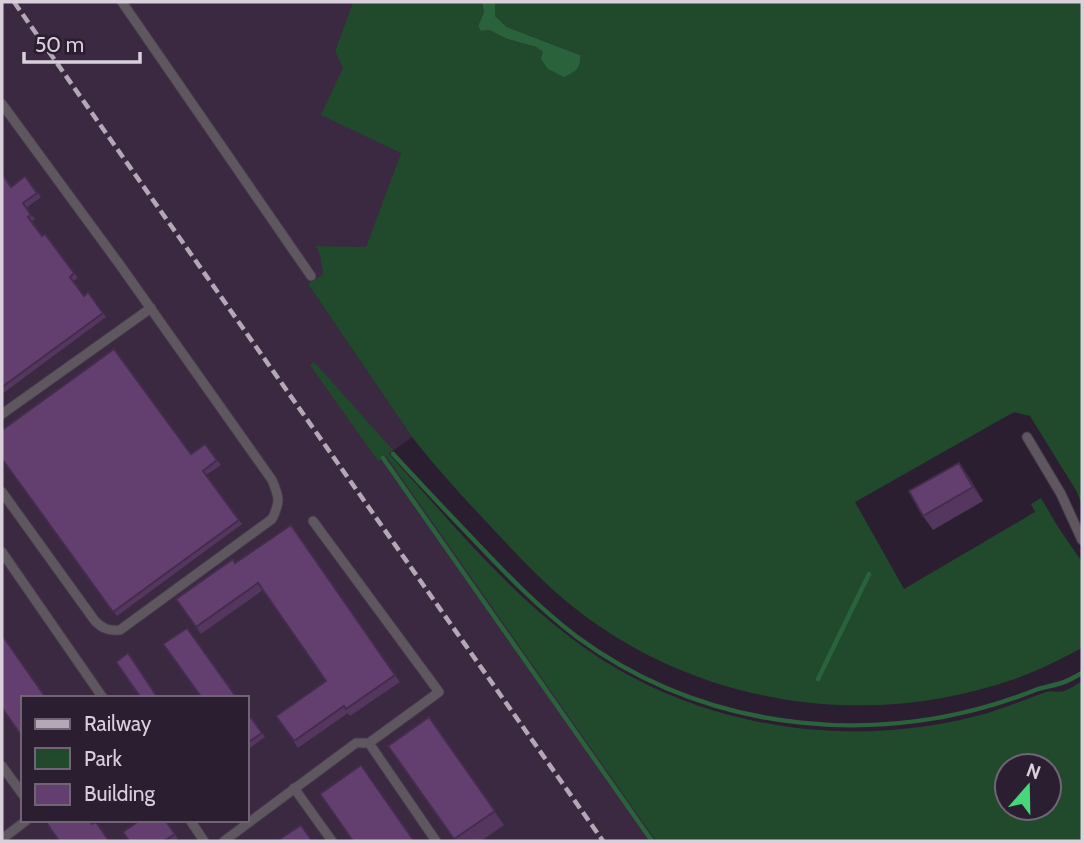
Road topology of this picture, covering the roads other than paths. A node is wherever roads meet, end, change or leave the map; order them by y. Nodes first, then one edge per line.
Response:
1 (122, 2) edge
2 (2, 104) edge
3 (311, 276) dead end
4 (151, 308) junction
5 (2, 414) edge
6 (1027, 436) dead end
7 (2, 492) edge
8 (313, 521) dead end
9 (1082, 540) edge
10 (2, 552) edge
11 (102, 696) edge
12 (369, 743) junction
13 (2, 766) edge
14 (294, 788) junction
15 (21, 792) edge
16 (24, 822) edge
17 (191, 822) edge
18 (2, 839) edge
19 (204, 841) edge
20 (224, 841) edge
21 (332, 841) edge
22 (436, 841) edge

1 - 3 lane
2 - 4 lane
4 - 5 lane
4 - 7 lane
6 - 9 lane
8 - 12 lane
10 - 11 lane
12 - 14 lane
12 - 22 lane
13 - 15 lane
14 - 20 lane
14 - 21 lane
16 - 18 lane
17 - 19 lane

